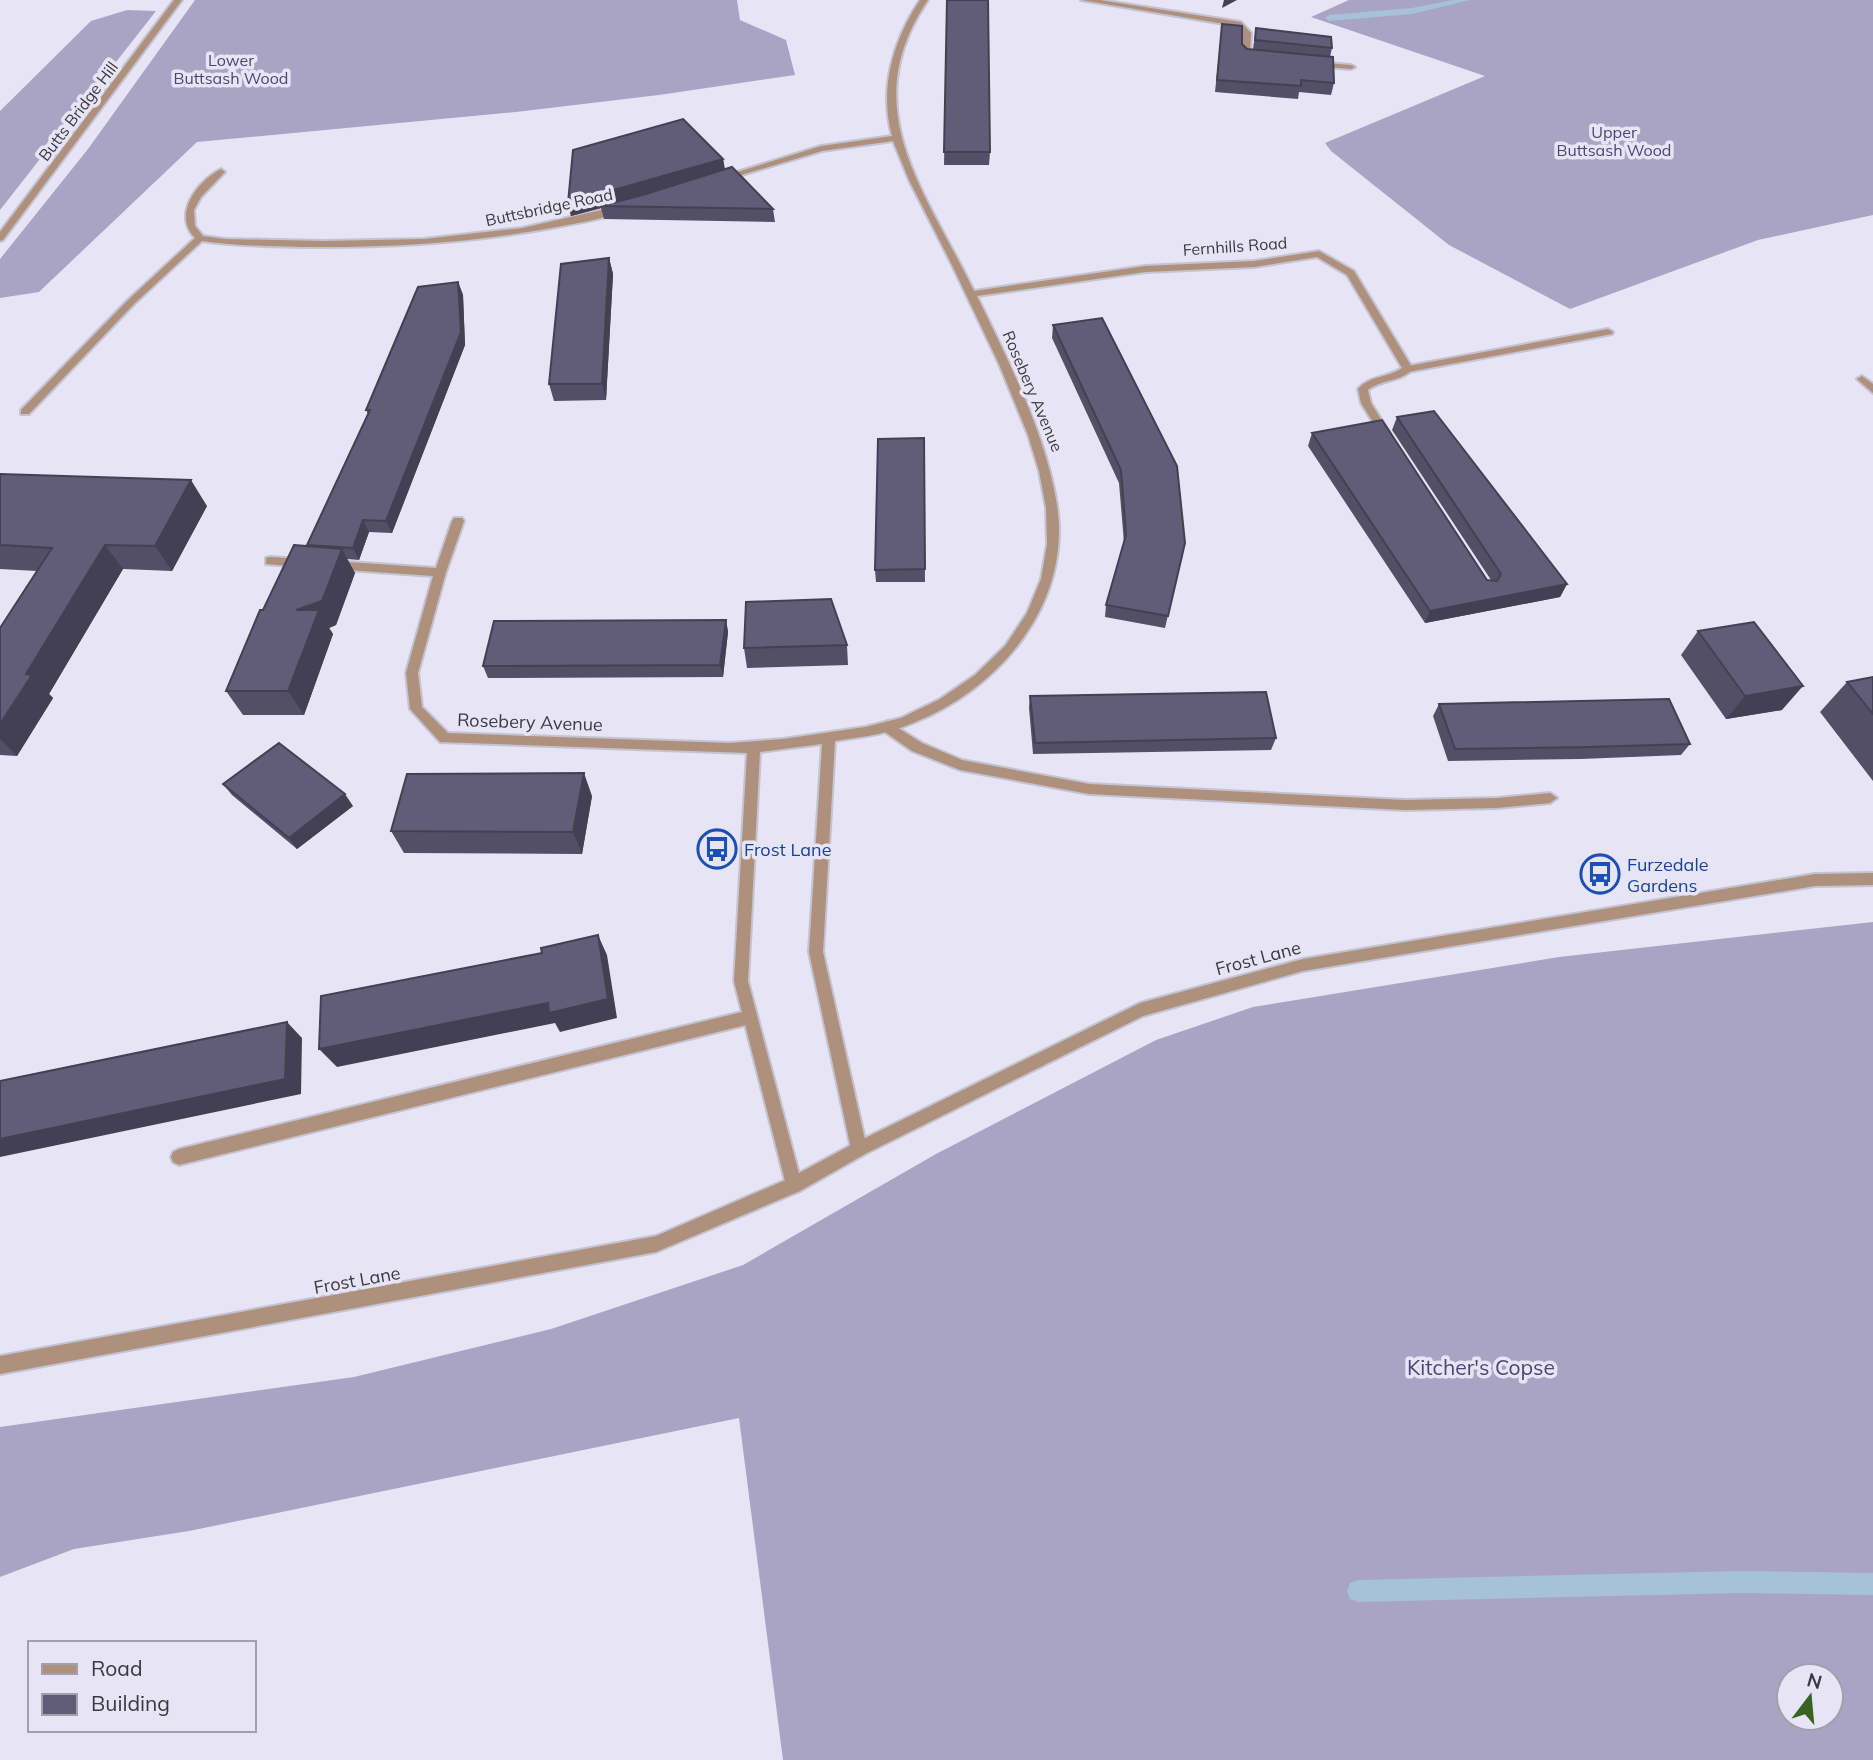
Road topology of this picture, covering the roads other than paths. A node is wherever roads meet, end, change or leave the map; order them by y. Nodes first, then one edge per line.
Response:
1 (178, 0) edge
2 (924, 0) edge
3 (1085, 0) edge
4 (1273, 60) edge
5 (1299, 62) edge
6 (1351, 67) dead end
7 (896, 138) junction
8 (221, 172) dead end
9 (706, 183) edge
10 (632, 205) edge
11 (0, 238) edge
12 (200, 238) junction
13 (972, 294) junction
14 (1608, 332) dead end
15 (1408, 369) junction
16 (1862, 379) dead end
17 (1873, 390) edge
18 (25, 412) dead end
19 (1396, 449) edge
20 (458, 522) dead end
21 (270, 561) dead end
22 (440, 572) junction
23 (887, 726) junction
24 (829, 736) junction
25 (754, 748) junction
26 (1550, 798) dead end
27 (1873, 879) edge
28 (750, 1017) junction
29 (859, 1149) junction
30 (179, 1157) dead end
31 (794, 1185) junction
32 (0, 1365) edge

1 - 11 street, Butts Bridge Hill
2 - 7 street, Rosebery Avenue
3 - 4 street
5 - 6 street
7 - 9 street
7 - 13 street, Rosebery Avenue
8 - 12 street
10 - 12 street, Buttsbridge Road
12 - 18 street
13 - 15 street, Fernhills Road
13 - 23 street, Rosebery Avenue
14 - 15 street
15 - 19 street
16 - 17 street
20 - 22 street, Rosebery Avenue
21 - 22 street
22 - 25 street, Rosebery Avenue
23 - 24 street, Rosebery Avenue
23 - 26 street
24 - 25 street, Rosebery Avenue
24 - 29 street
25 - 28 street
27 - 29 street, Frost Lane
28 - 30 street
28 - 31 street
29 - 31 street, Frost Lane
31 - 32 street, Frost Lane

